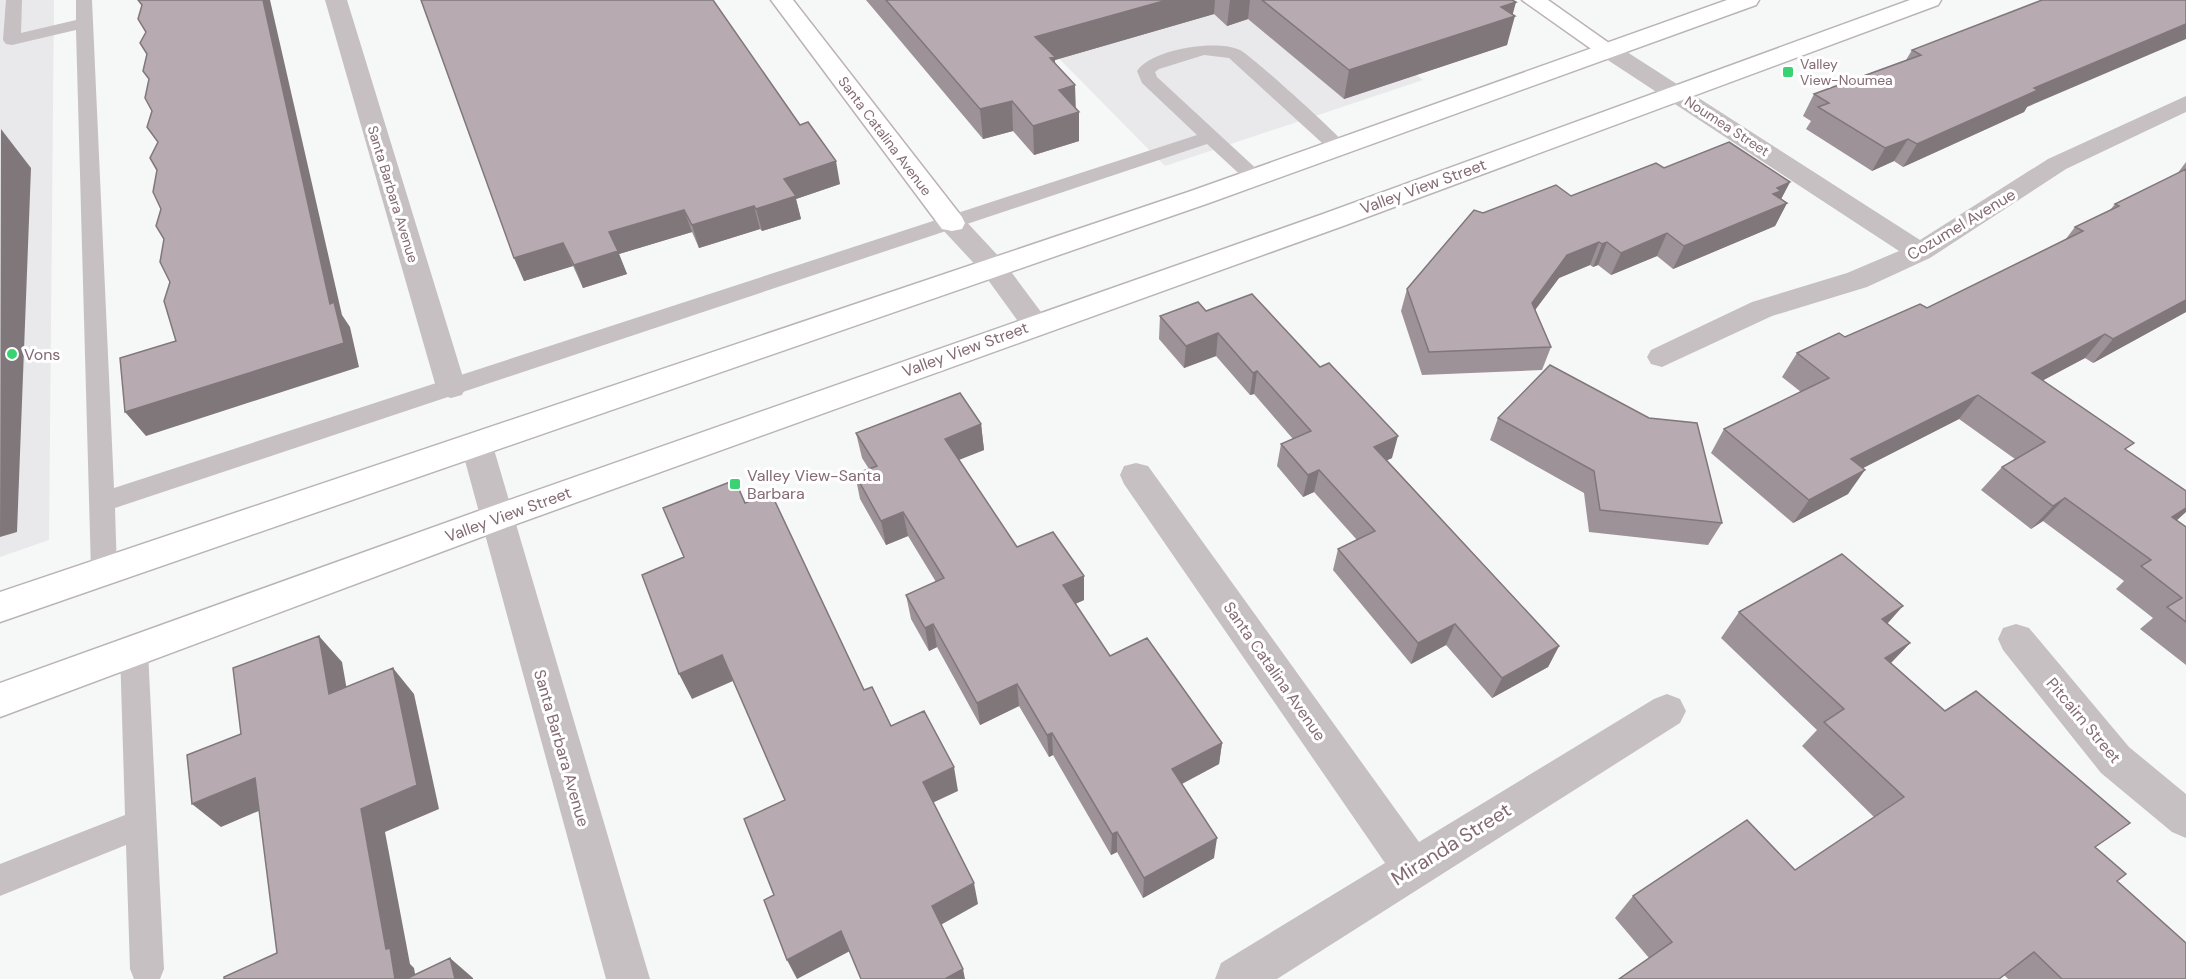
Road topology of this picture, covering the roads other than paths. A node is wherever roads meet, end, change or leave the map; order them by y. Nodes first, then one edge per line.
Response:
1 (14, 0) edge
2 (84, 0) edge
3 (336, 0) edge
4 (782, 0) edge
5 (1533, 0) edge
6 (1748, 0) edge
7 (1930, 0) edge
8 (85, 23) junction
9 (1605, 48) junction
10 (1676, 92) junction
11 (2186, 103) edge
12 (1210, 137) junction
13 (1339, 148) junction
14 (1255, 178) junction
15 (952, 223) junction
16 (1920, 252) junction
17 (993, 267) junction
18 (1035, 324) junction
19 (1662, 357) dead end
20 (451, 387) junction
21 (477, 446) junction
22 (1136, 475) dead end
23 (102, 502) junction
24 (496, 518) junction
25 (104, 571) junction
26 (0, 607) edge
27 (2016, 639) dead end
28 (134, 651) junction
29 (0, 700) edge
30 (1667, 711) dead end
31 (2186, 819) edge
32 (141, 824) junction
33 (1413, 868) junction
34 (0, 880) edge
35 (147, 969) dead end
36 (628, 979) edge
37 (1237, 979) edge

1 - 8 lane
2 - 8 lane
3 - 20 street, Santa Barbara Avenue
4 - 15 main road, Santa Catalina Avenue
5 - 9 main road, Noumea Street
6 - 9 main road
7 - 10 main road, Valley View Street
8 - 23 lane
9 - 10 street, Noumea Street
9 - 13 main road
10 - 16 street, Noumea Street
10 - 18 main road, Valley View Street
11 - 16 street, Cozumel Avenue
12 - 13 lane
12 - 14 lane
12 - 15 lane
13 - 14 main road
14 - 17 main road
15 - 17 street, Santa Catalina Avenue
15 - 20 lane
16 - 19 street, Cozumel Avenue
17 - 18 street, Santa Catalina Avenue
17 - 21 main road
18 - 24 main road, Valley View Street
20 - 23 lane
21 - 24 street, Santa Barbara Avenue
21 - 25 main road
22 - 33 street, Santa Catalina Avenue
23 - 25 lane
24 - 28 main road, Valley View Street
24 - 36 street, Santa Barbara Avenue
25 - 26 main road
27 - 31 street, Pitcairn Street
28 - 29 main road, Valley View Street
28 - 32 lane
30 - 33 street, Miranda Street
32 - 34 lane
32 - 35 lane
33 - 37 street, Miranda Street

